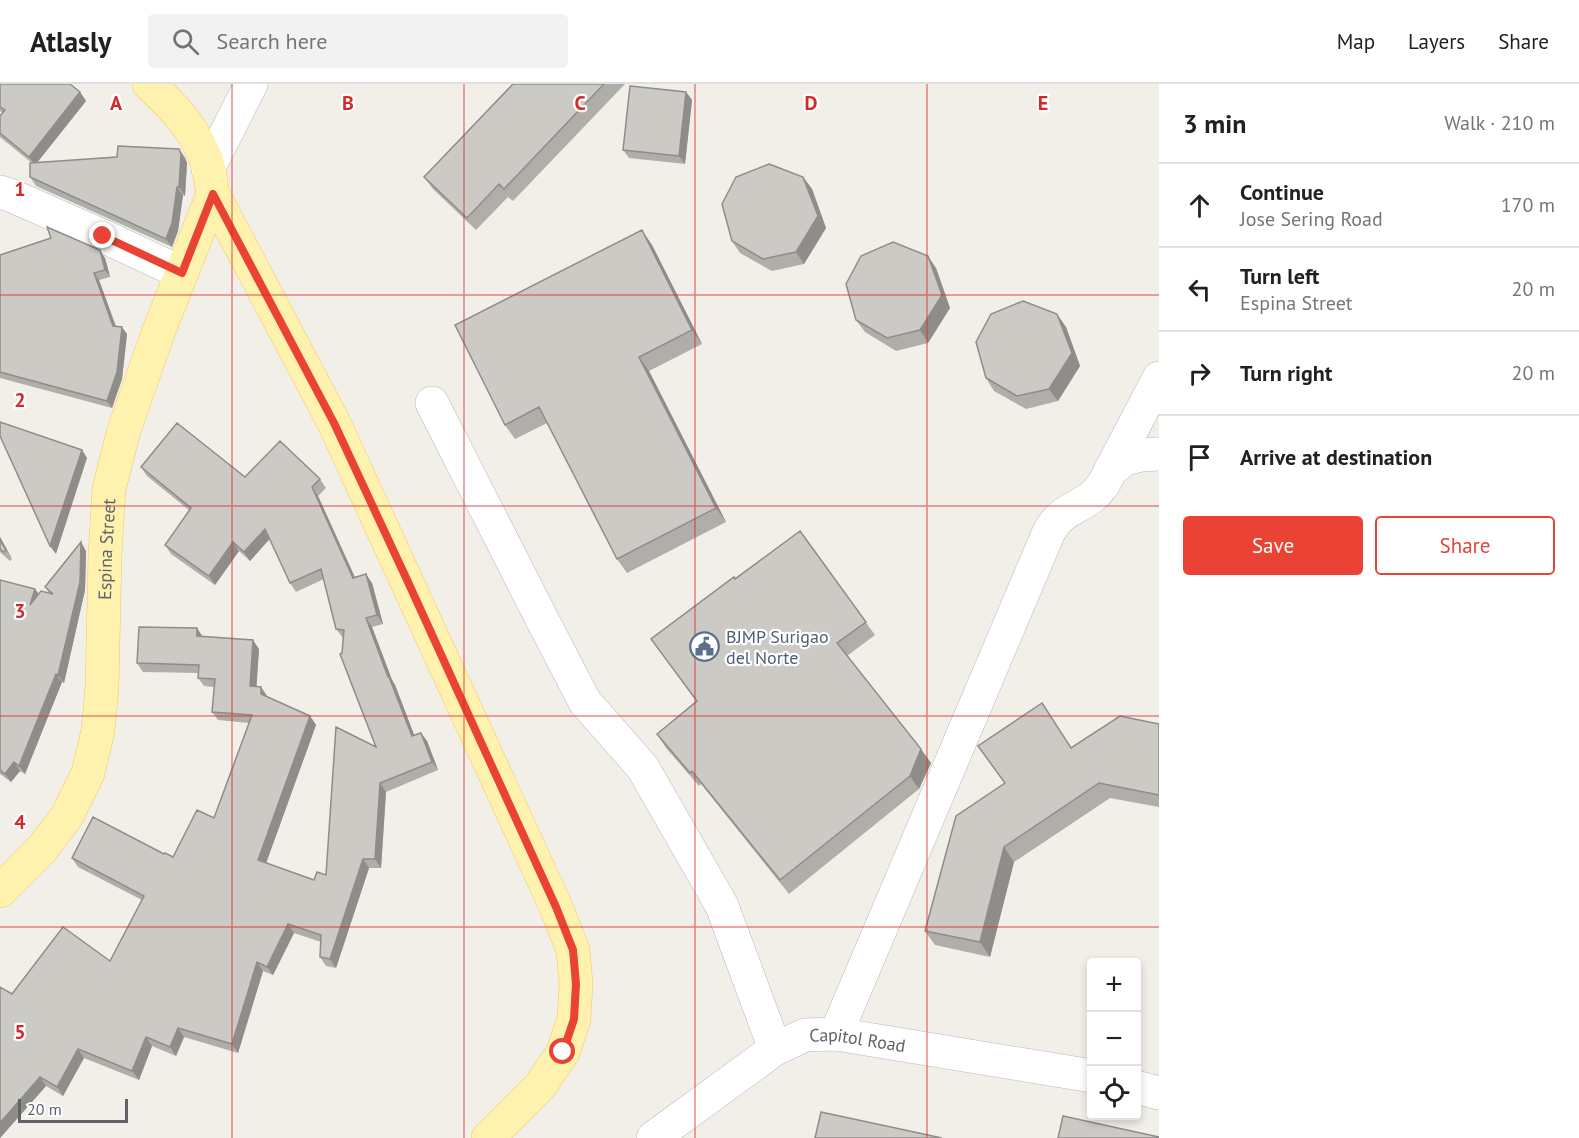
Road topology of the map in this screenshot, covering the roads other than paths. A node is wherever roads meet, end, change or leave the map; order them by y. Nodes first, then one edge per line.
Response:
1 (149, 84) edge
2 (251, 84) edge
3 (211, 182) junction
4 (0, 192) edge
5 (182, 273) junction
6 (1159, 378) edge
7 (432, 404) dead end
8 (1159, 454) edge
9 (1110, 471) junction
10 (0, 891) edge
11 (836, 1034) junction
12 (775, 1048) junction
13 (1087, 1075) edge
14 (1141, 1088) edge
15 (1159, 1093) edge
16 (488, 1138) edge
17 (653, 1138) edge

1 - 3 main road
2 - 3 street
3 - 5 main road, Espina Street
3 - 16 main road
4 - 5 street
5 - 10 main road, Espina Street
6 - 9 street
7 - 12 street
8 - 9 street
9 - 11 street
11 - 12 street, Capitol Road
11 - 13 street, Capitol Road
12 - 17 street, Capitol Road
14 - 15 street

